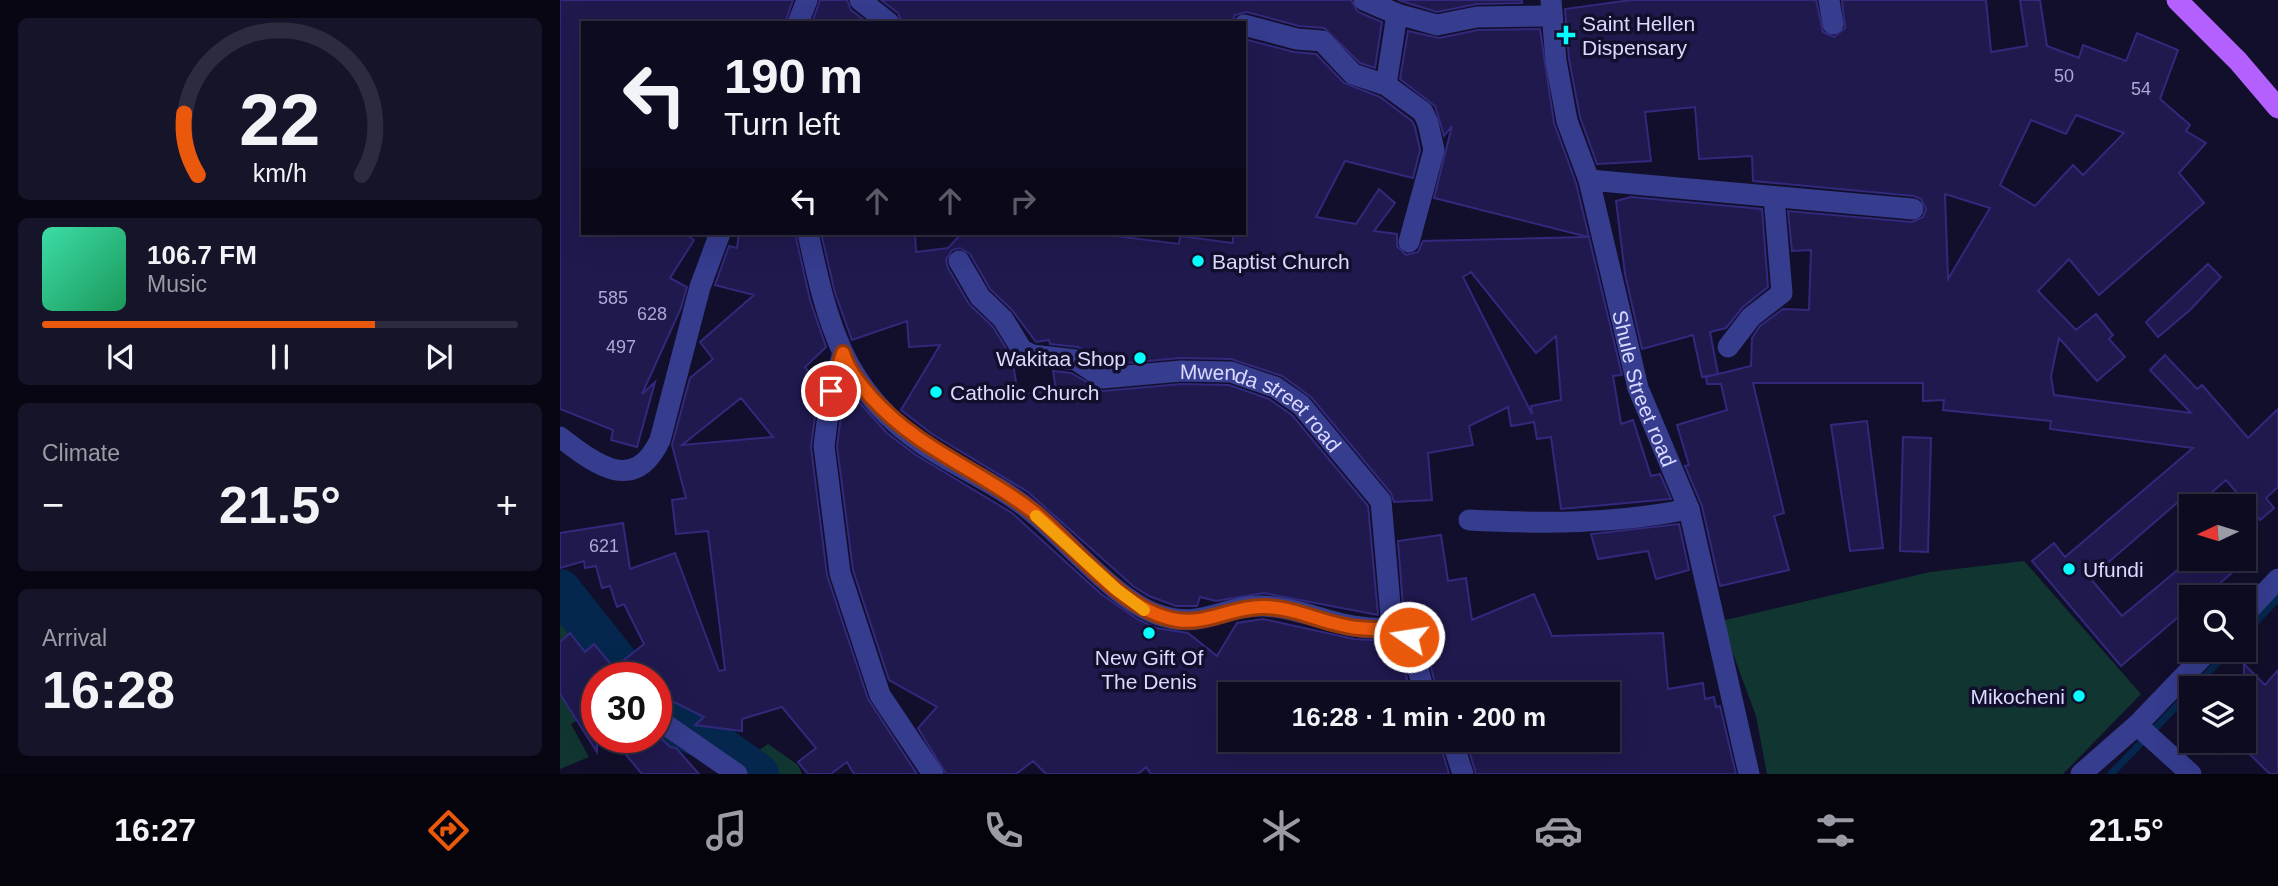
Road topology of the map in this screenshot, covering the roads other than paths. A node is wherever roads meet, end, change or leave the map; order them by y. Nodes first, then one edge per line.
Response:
1 (807, 0) edge
2 (860, 0) edge
3 (1364, 0) edge
4 (1829, 0) edge
5 (2176, 0) edge
6 (1551, 8) edge
7 (1397, 14) junction
8 (799, 21) edge
9 (886, 21) edge
10 (1833, 24) dead end
11 (1246, 26) edge
12 (1387, 85) junction
13 (2278, 108) edge
14 (1589, 180) junction
15 (1774, 197) junction
16 (1913, 209) dead end
17 (719, 235) edge
18 (808, 235) edge
19 (1409, 242) dead end
20 (959, 261) dead end
21 (1728, 347) dead end
22 (843, 353) junction
23 (560, 437) edge
24 (1689, 509) junction
25 (1469, 520) dead end
26 (2278, 579) edge
27 (2256, 602) edge
28 (1392, 628) junction
29 (2198, 662) edge
30 (1422, 682) edge
31 (2137, 725) junction
32 (672, 729) edge
33 (1456, 752) edge
34 (737, 774) edge
35 (933, 774) edge
36 (1463, 774) edge
37 (1749, 774) edge
38 (2081, 774) edge
39 (2191, 774) edge

1 - 8 street
2 - 9 street
3 - 7 street
4 - 10 street
5 - 13 main road
6 - 7 street
6 - 14 street, Shule Street road
7 - 12 street
11 - 12 street
12 - 19 street
14 - 15 street
14 - 24 street, Shule Street road
15 - 16 street
15 - 21 street
17 - 23 street
18 - 22 street
20 - 28 street, Mwenda street road
22 - 28 street
22 - 35 street
24 - 25 street
24 - 37 street, Shule Street road
26 - 27 street
28 - 30 street
29 - 31 street
31 - 38 street
31 - 39 street
32 - 34 street
33 - 36 street

